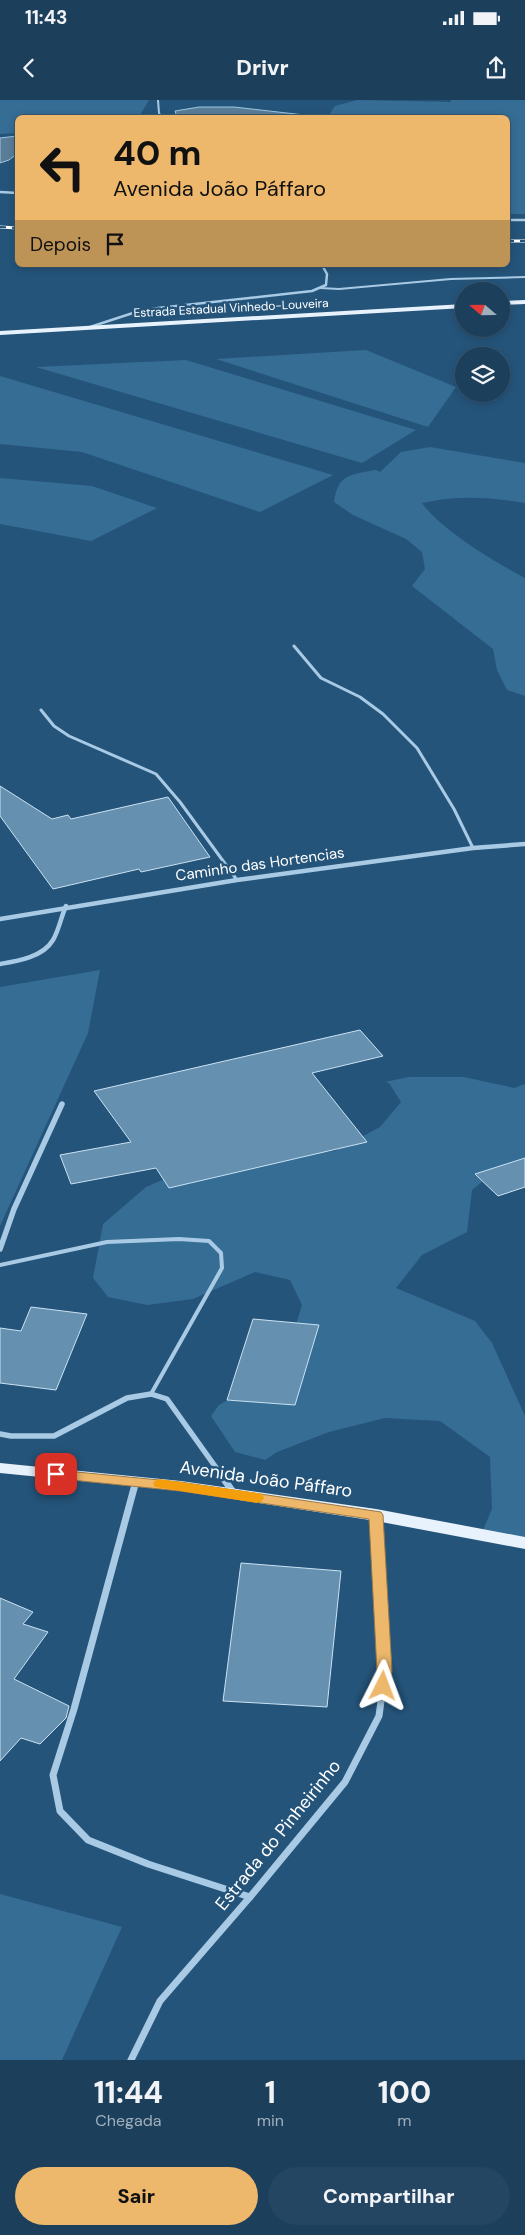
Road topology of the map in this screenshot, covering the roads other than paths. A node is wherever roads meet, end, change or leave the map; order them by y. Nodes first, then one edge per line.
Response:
1 (158, 100) edge
2 (160, 115) edge
3 (0, 192) edge
4 (15, 193) edge
5 (510, 220) edge
6 (525, 220) edge
7 (323, 267) edge
8 (525, 277) edge
9 (320, 288) junction
10 (525, 302) edge
11 (510, 303) edge
12 (455, 307) edge
13 (89, 327) junction
14 (0, 333) edge
15 (294, 646) dead end
16 (41, 710) dead end
17 (525, 844) edge
18 (472, 848) junction
19 (237, 880) junction
20 (66, 906) junction
21 (0, 919) edge
22 (0, 964) edge
23 (62, 1104) dead end
24 (0, 1249) edge
25 (0, 1265) edge
26 (151, 1394) junction
27 (0, 1434) edge
28 (0, 1468) edge
29 (136, 1481) junction
30 (234, 1494) junction
31 (376, 1515) junction
32 (525, 1543) edge
33 (250, 1897) junction
34 (131, 2060) edge

1 - 2 lane
3 - 4 street
5 - 6 street
7 - 9 street
8 - 9 lane
9 - 13 street
10 - 11 main road
12 - 13 main road, Estrada Estadual Vinhedo-Louveira
13 - 14 main road, Estrada Estadual Vinhedo-Louveira
15 - 18 lane
16 - 19 lane
17 - 18 street, Caminho das Hortencias
18 - 19 street, Caminho das Hortencias
19 - 20 street, Caminho das Hortencias
20 - 21 street, Caminho das Hortencias
20 - 22 street
23 - 24 street
25 - 26 lane
26 - 27 street
26 - 30 street
28 - 29 main road, Avenida João Páffaro
29 - 30 main road, Avenida João Páffaro
29 - 33 street
30 - 31 main road, Avenida João Páffaro
31 - 32 main road, Avenida João Páffaro
31 - 33 street, Estrada do Pinheirinho
33 - 34 street, Estrada do Pinheirinho

